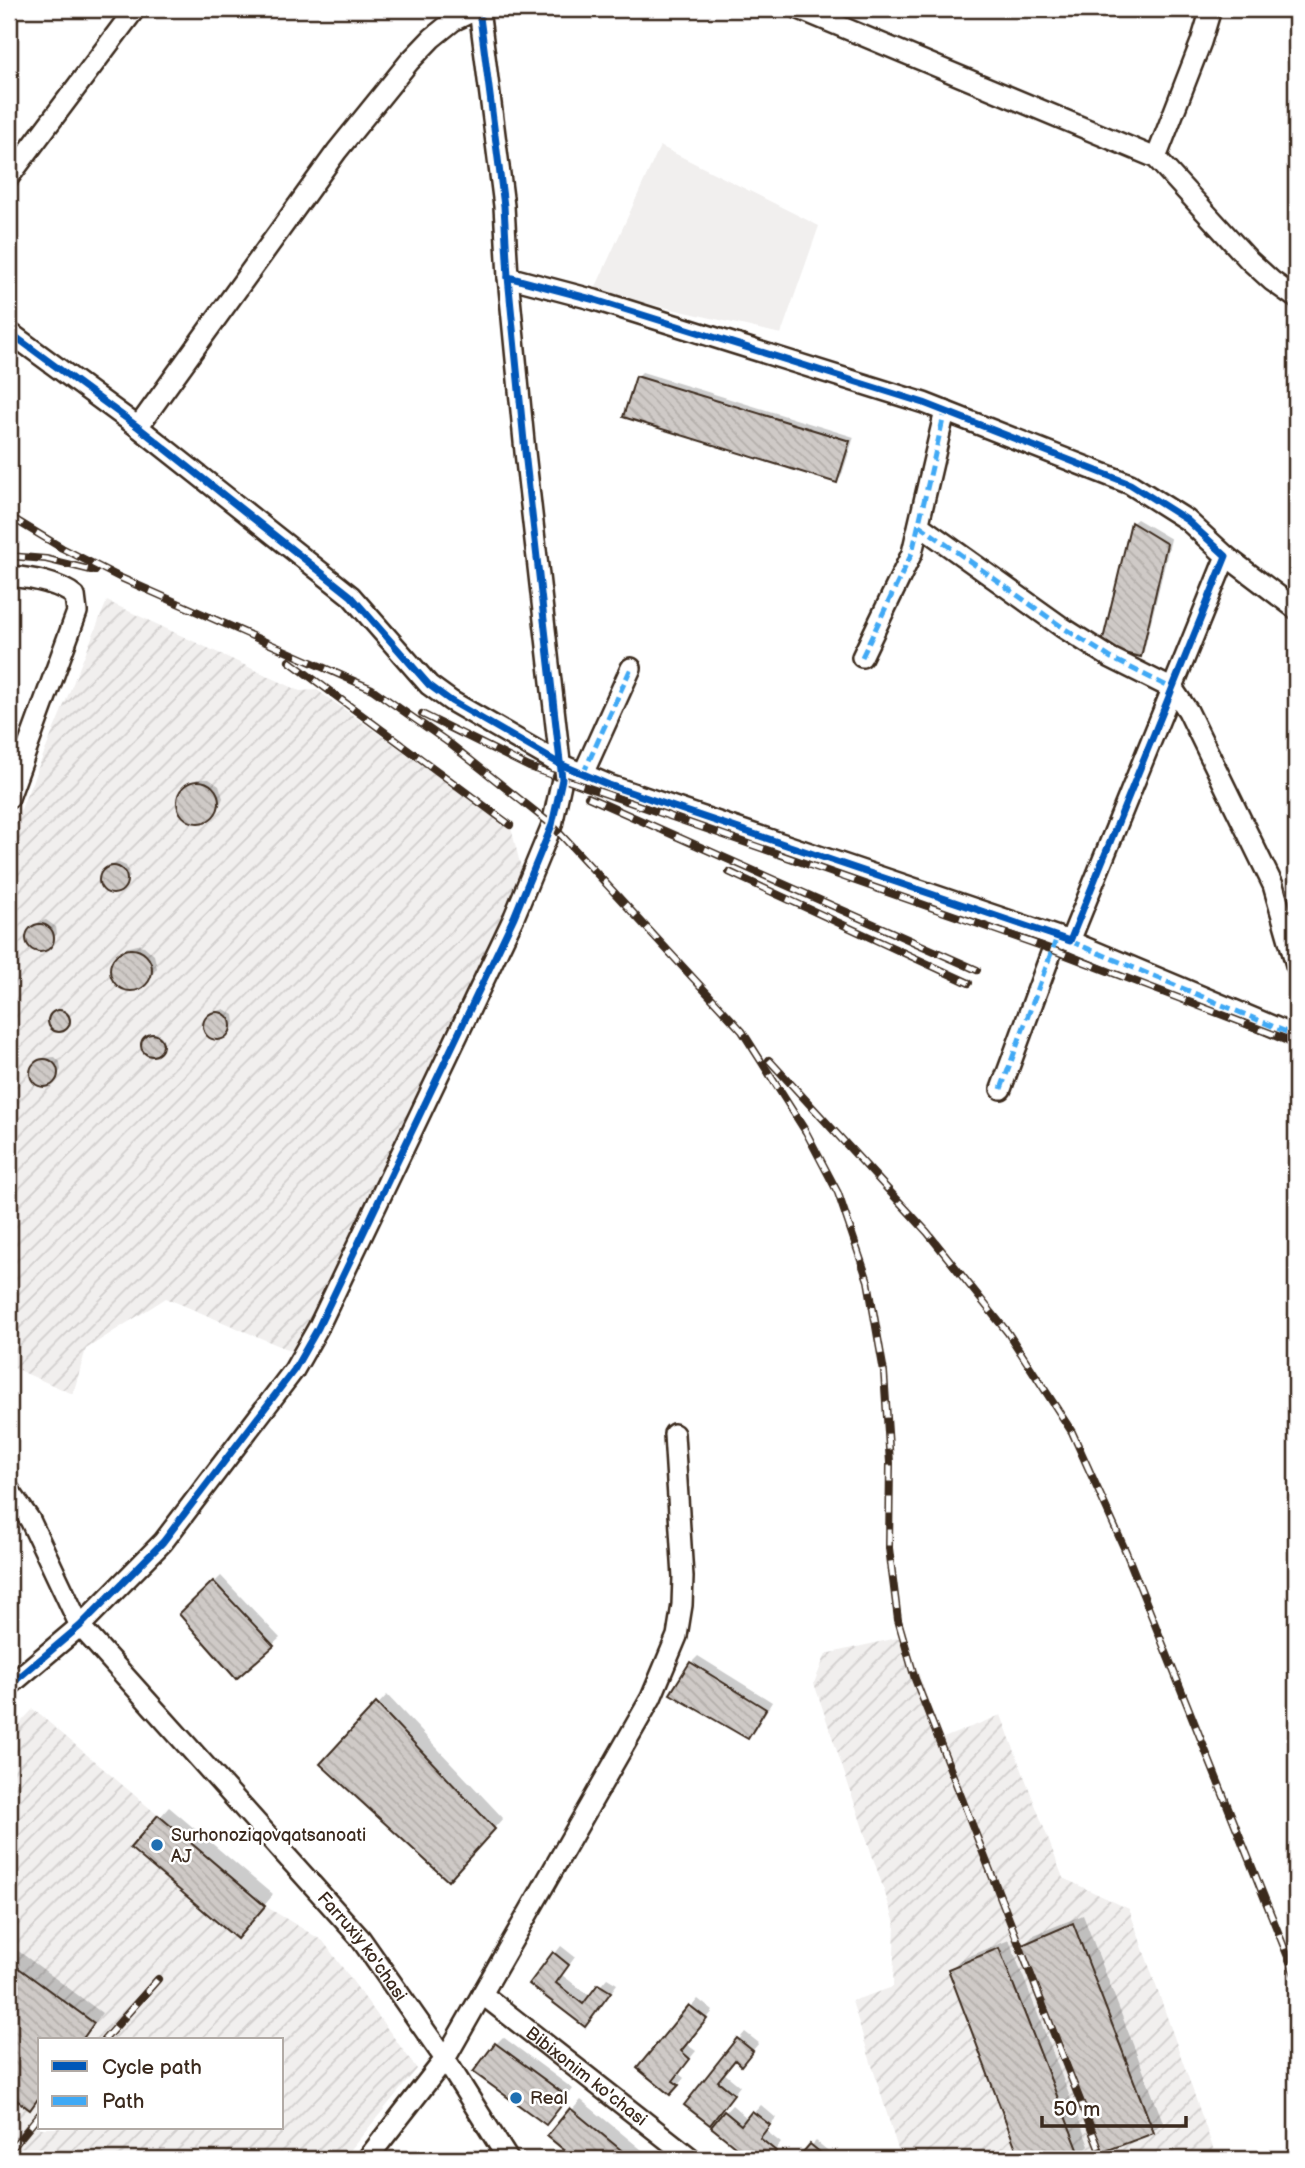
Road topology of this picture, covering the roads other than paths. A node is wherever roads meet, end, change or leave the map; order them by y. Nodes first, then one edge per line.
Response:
1 (135, 9) edge
2 (479, 9) edge
3 (799, 9) edge
4 (1211, 9) edge
5 (1156, 158) junction
6 (9, 177) edge
7 (508, 277) junction
8 (1296, 298) edge
9 (9, 332) edge
10 (945, 411) junction
11 (138, 427) junction
12 (919, 525) junction
13 (1226, 556) junction
14 (9, 576) edge
15 (1296, 609) edge
16 (862, 657) dead end
17 (631, 668) dead end
18 (1173, 690) junction
19 (560, 764) junction
20 (583, 774) junction
21 (9, 798) edge
22 (1064, 939) junction
23 (1296, 965) edge
24 (1296, 1036) edge
25 (1001, 1089) dead end
26 (674, 1434) dead end
27 (9, 1490) edge
28 (80, 1626) junction
29 (9, 1686) edge
30 (482, 1994) junction
31 (445, 2059) junction
32 (367, 2159) edge
33 (508, 2159) edge
34 (692, 2159) edge

1 - 6 street
2 - 7 street
2 - 11 street
3 - 5 street
4 - 5 street
5 - 8 street
7 - 10 street
7 - 19 street
9 - 11 street
10 - 12 street
10 - 13 street
11 - 19 street
12 - 16 street
12 - 18 street
13 - 15 street
13 - 18 street
14 - 21 street
17 - 20 street
18 - 22 street
18 - 23 street
19 - 20 street
19 - 28 street
20 - 22 street
22 - 24 street
22 - 25 street
26 - 30 street
27 - 28 street, Farruxiy ko'chasi
28 - 29 street
28 - 31 street, Farruxiy ko'chasi
30 - 31 street
30 - 34 street, Bibixonim ko'chasi
31 - 32 street
31 - 33 street, Farruxiy ko'chasi

